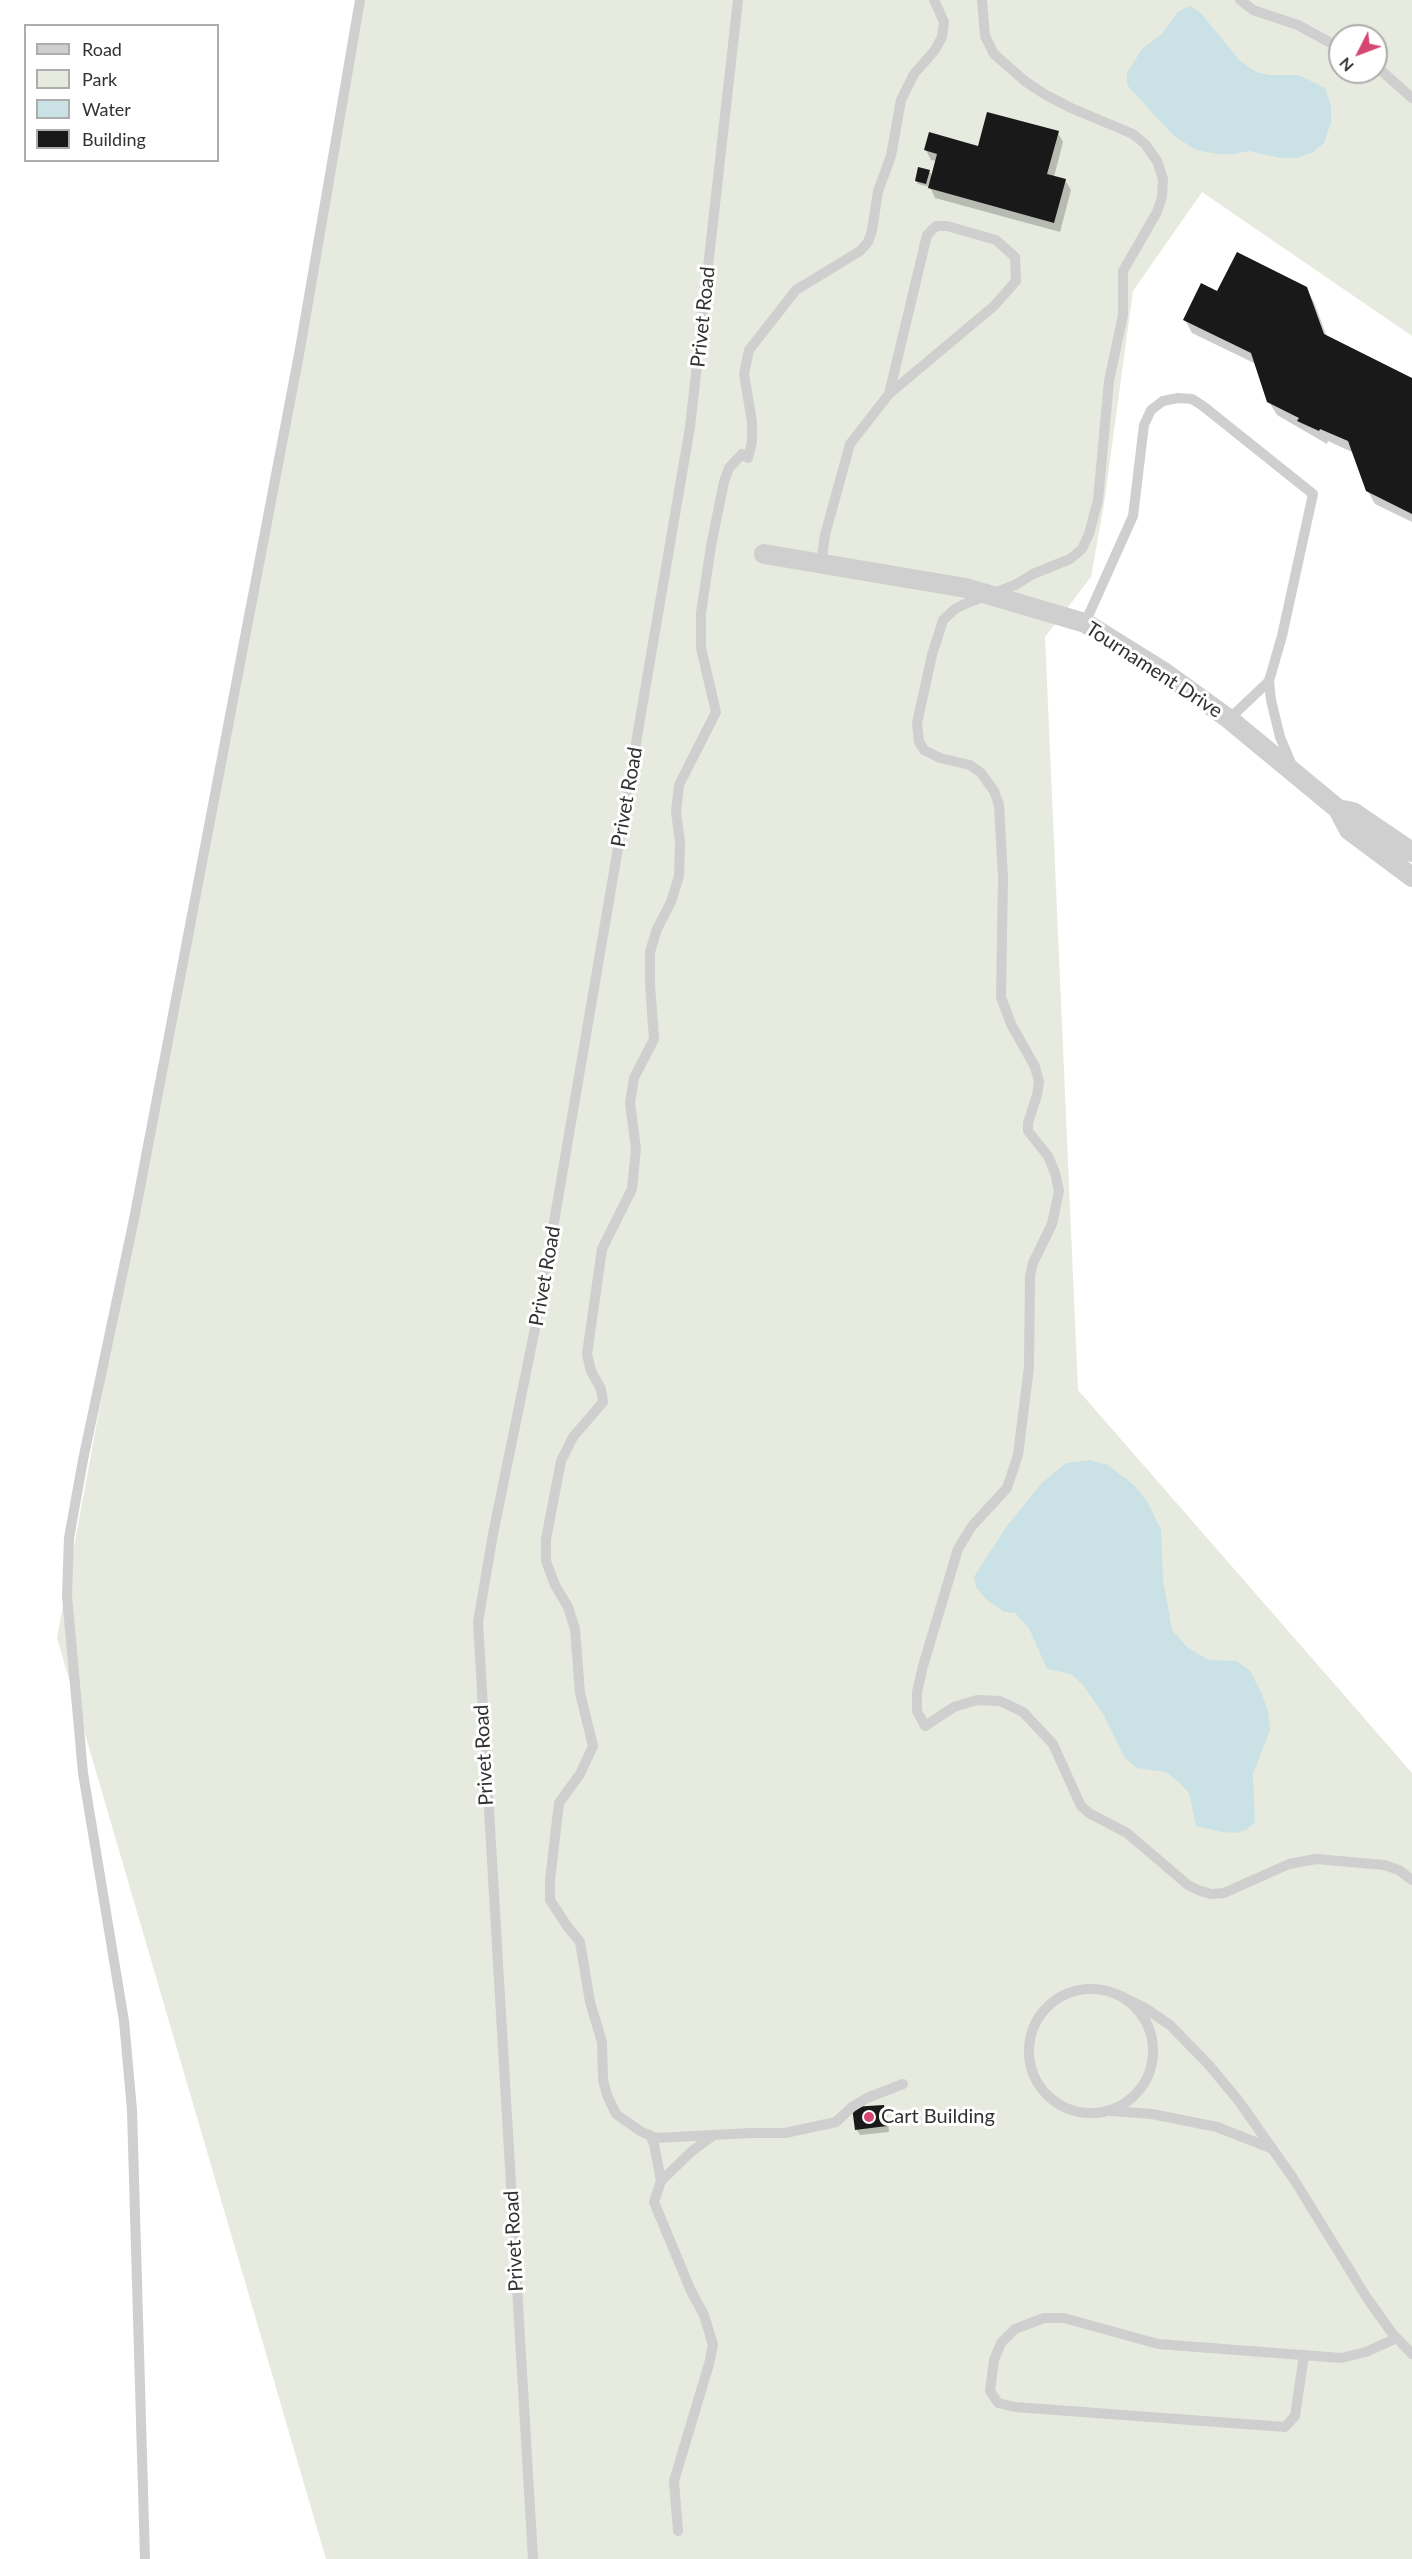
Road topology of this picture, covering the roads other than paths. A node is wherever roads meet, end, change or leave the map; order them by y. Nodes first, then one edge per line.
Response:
1 (360, 0) edge
2 (738, 0) edge
3 (934, 0) edge
4 (982, 0) edge
5 (1240, 0) edge
6 (1328, 41) edge
7 (1388, 77) edge
8 (1412, 98) edge
9 (889, 394) junction
10 (764, 554) dead end
11 (821, 564) junction
12 (990, 595) junction
13 (1085, 623) junction
14 (1269, 681) junction
15 (1229, 719) junction
16 (1296, 777) junction
17 (1338, 809) junction
18 (1412, 852) edge
19 (1412, 877) edge
20 (1412, 1880) edge
21 (1121, 1996) junction
22 (903, 2084) dead end
23 (1108, 2111) junction
24 (650, 2135) junction
25 (714, 2135) junction
26 (1273, 2149) junction
27 (661, 2181) junction
28 (1397, 2338) junction
29 (1412, 2354) edge
30 (1304, 2355) junction
31 (678, 2531) dead end
32 (144, 2559) edge
33 (533, 2559) edge

1 - 32 lane
2 - 33 lane, Privet Road
3 - 24 lane
4 - 12 lane
5 - 6 lane
7 - 8 lane
9 - 9 lane
9 - 11 lane
10 - 11 street, Tournament Drive
11 - 12 street, Tournament Drive
12 - 13 street, Tournament Drive
12 - 20 lane
13 - 14 lane
13 - 15 street, Tournament Drive
14 - 15 lane
14 - 16 lane
15 - 16 street, Tournament Drive
16 - 17 street, Tournament Drive
17 - 18 street, Tournament Drive
17 - 19 street, Tournament Drive
21 - 23 lane
21 - 23 lane
21 - 26 lane
22 - 25 lane
23 - 26 lane
24 - 25 lane
24 - 27 lane
25 - 27 lane
26 - 28 lane
27 - 31 lane
28 - 29 lane
28 - 30 lane
30 - 30 lane

